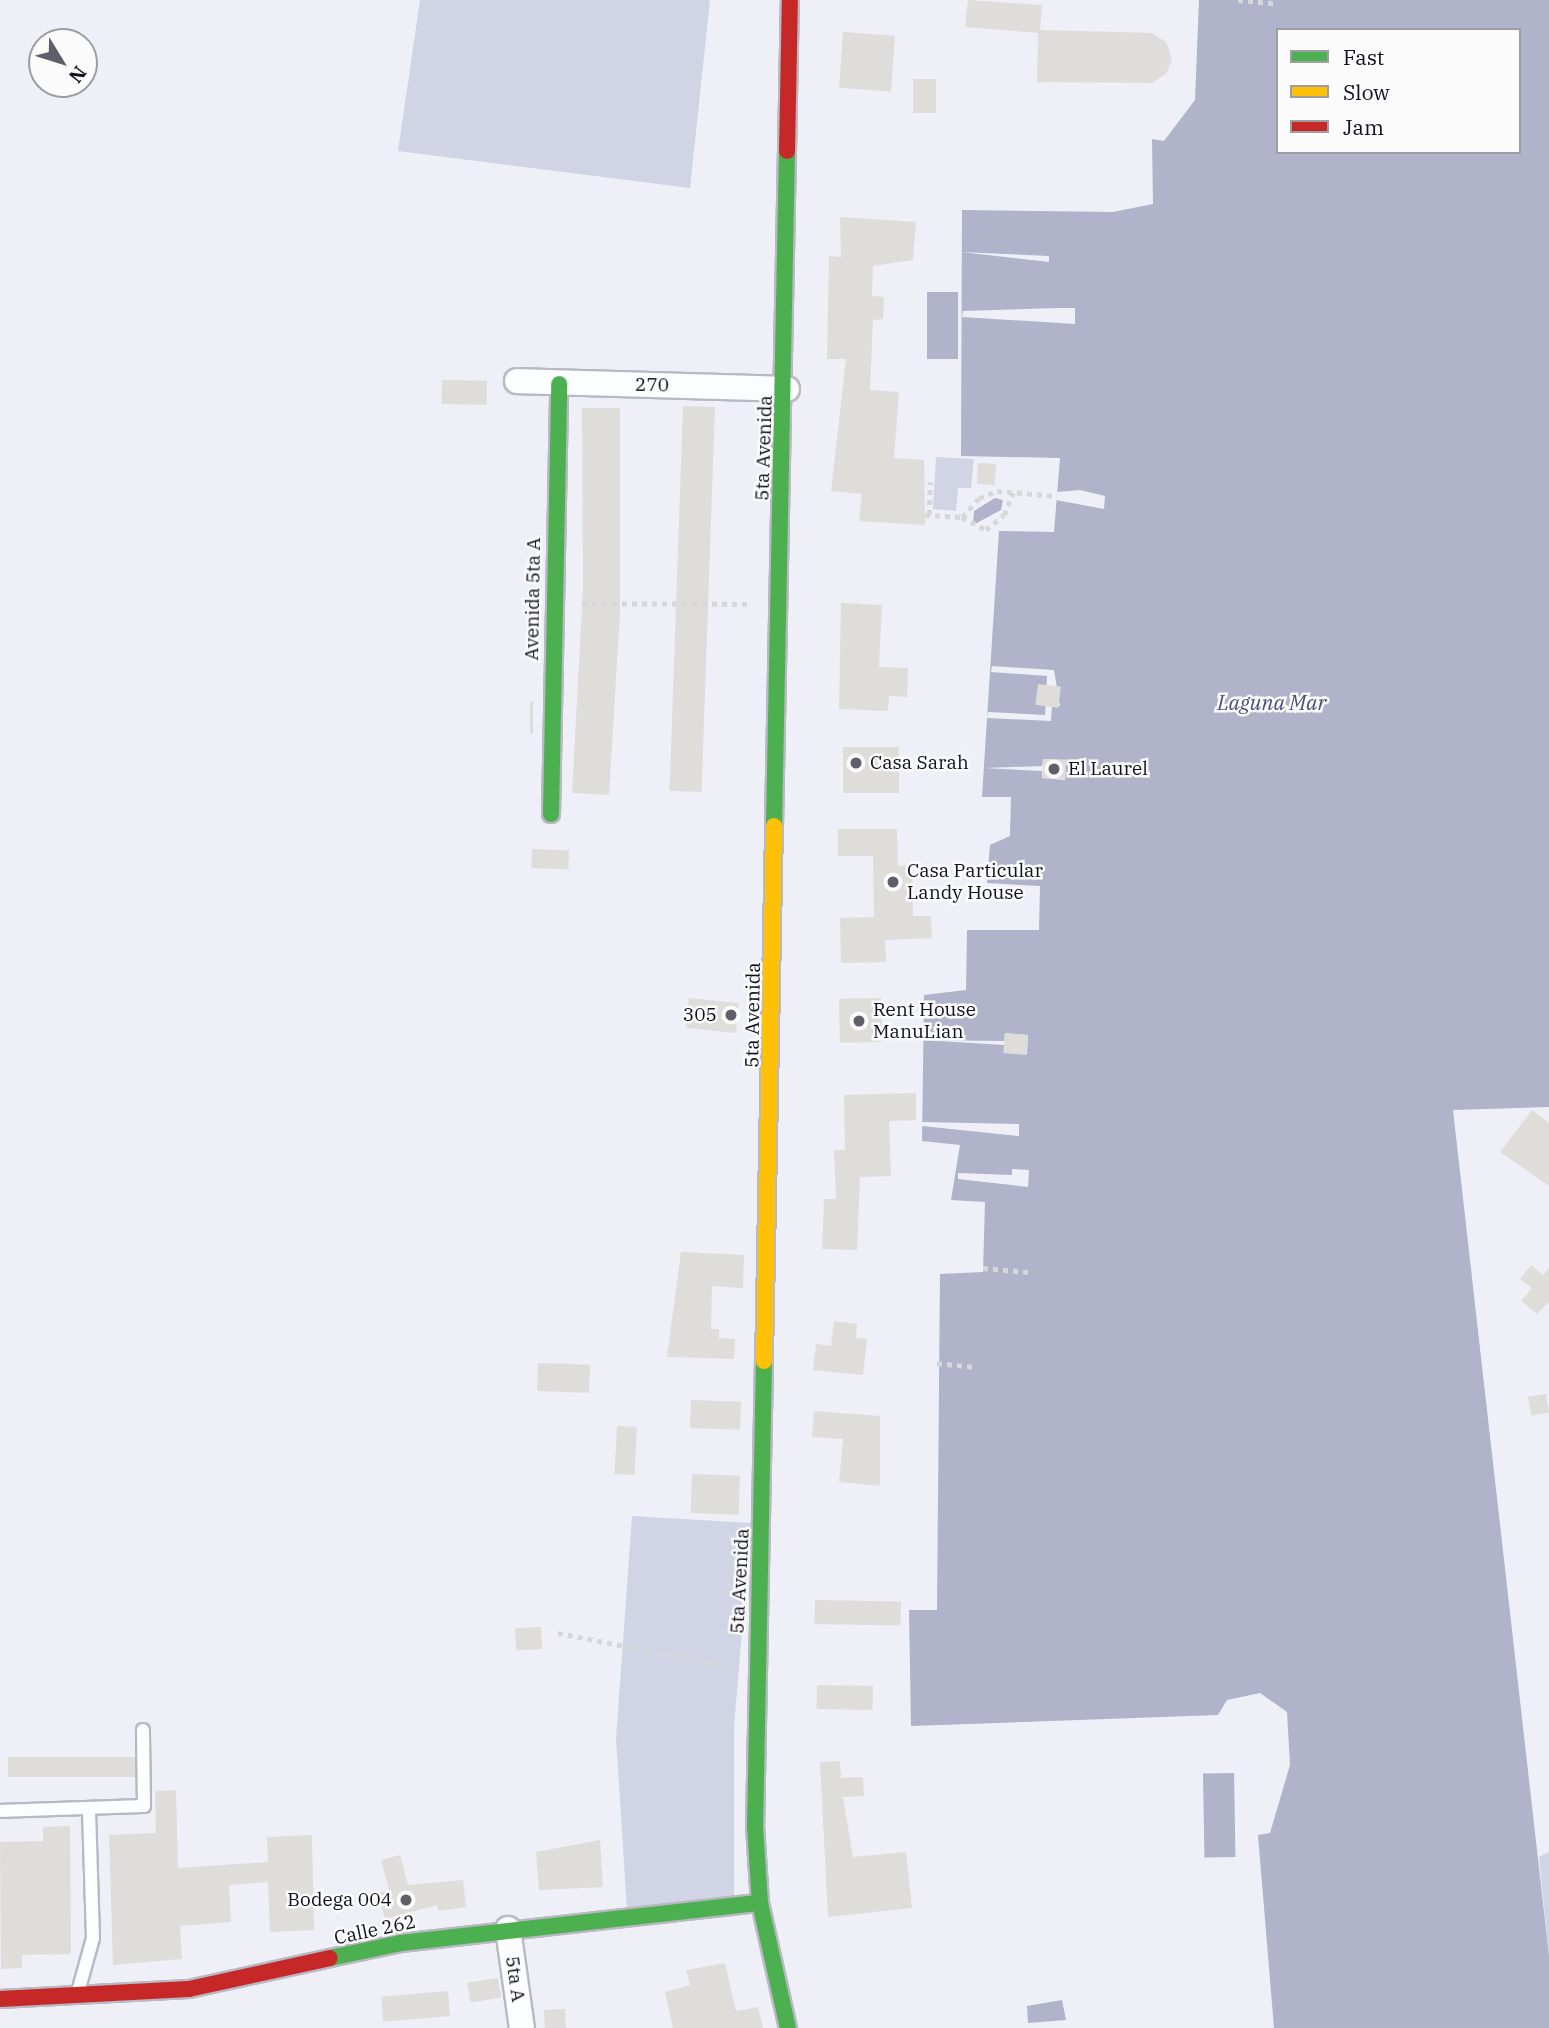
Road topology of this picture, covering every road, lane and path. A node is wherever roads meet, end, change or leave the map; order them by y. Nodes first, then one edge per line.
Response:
1 (790, 0) edge
2 (1238, 0) edge
3 (1276, 3) dead end
4 (517, 381) dead end
5 (559, 384) junction
6 (787, 389) junction
7 (930, 482) dead end
8 (1013, 493) junction
9 (1056, 496) dead end
10 (962, 517) junction
11 (554, 603) junction
12 (780, 605) junction
13 (551, 814) dead end
14 (983, 1268) dead end
15 (1028, 1272) dead end
16 (937, 1363) dead end
17 (975, 1367) dead end
18 (558, 1633) dead end
19 (756, 1672) junction
20 (143, 1730) dead end
21 (89, 1808) junction
22 (0, 1811) edge
23 (760, 1903) junction
24 (508, 1930) junction
25 (78, 1992) junction
26 (0, 1999) edge
27 (522, 2028) edge
28 (788, 2028) edge

1 - 6 main road, 5ta Avenida
2 - 3 path
4 - 5 street, 270
5 - 6 street, 270
5 - 11 main road, Avenida 5ta A
6 - 12 main road, 5ta Avenida
7 - 10 path
8 - 9 path
8 - 10 path
8 - 10 path
11 - 12 path
11 - 13 main road, Avenida 5ta A
12 - 19 main road, 5ta Avenida
14 - 15 path
16 - 17 path
18 - 19 path
19 - 23 main road, 5ta Avenida
20 - 21 lane
21 - 22 lane
21 - 25 lane
23 - 24 main road, Calle 262
23 - 28 main road, 5ta Avenida
24 - 25 main road, Calle 262
24 - 27 street, 5ta A
25 - 26 main road, Calle 262

